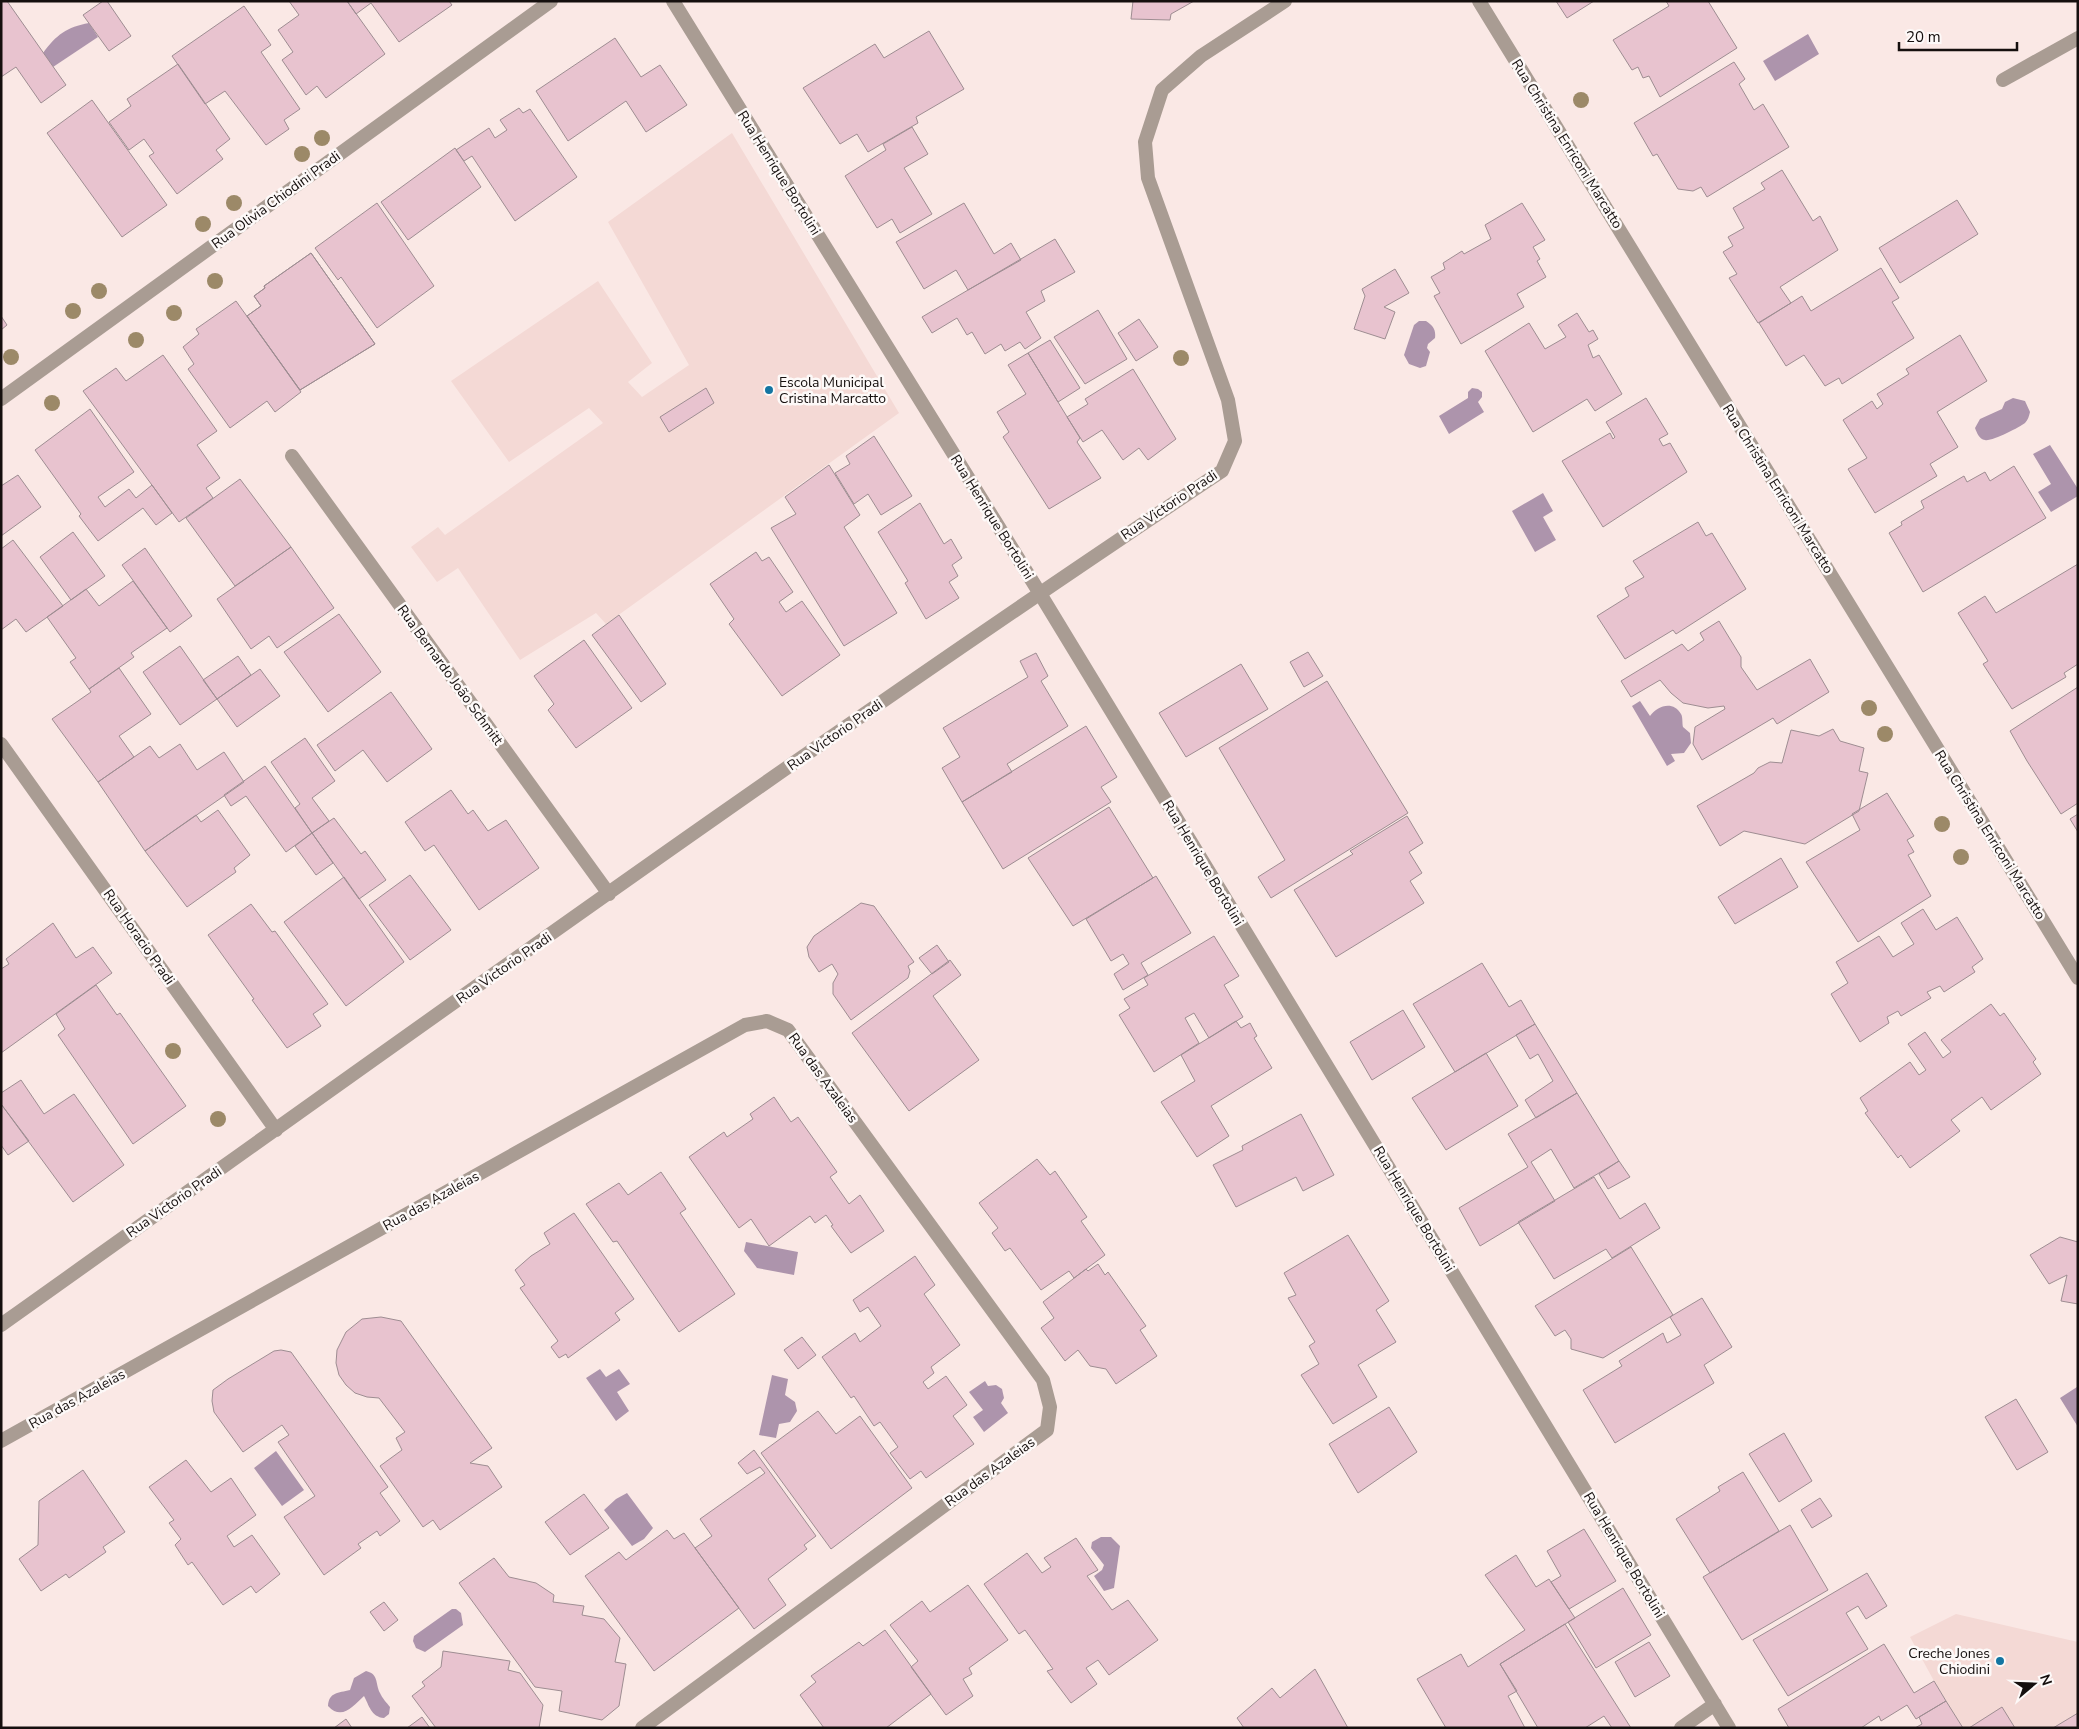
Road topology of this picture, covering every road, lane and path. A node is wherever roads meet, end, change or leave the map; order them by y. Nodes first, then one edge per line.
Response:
1 (551, 1) edge
2 (673, 1) edge
3 (1285, 1) edge
4 (1479, 1) edge
5 (2078, 38) edge
6 (2003, 80) dead end
7 (1, 399) edge
8 (292, 456) dead end
9 (1039, 592) junction
10 (1, 744) edge
11 (609, 894) junction
12 (2078, 978) edge
13 (276, 1130) junction
14 (1, 1325) edge
15 (1, 1441) edge
16 (1715, 1704) junction
17 (642, 1728) edge
18 (1681, 1728) edge
19 (1729, 1728) edge

1 - 7 street, Rua Olivia Chiodini Pradi
2 - 9 street, Rua Henrique Bortolini
3 - 9 street, Rua Victorio Pradi
4 - 12 street, Rua Christina Enriconi Marcatto
5 - 6 street
8 - 11 street, Rua Bernardo João Schmitt
9 - 11 street, Rua Victorio Pradi
9 - 16 street, Rua Henrique Bortolini
10 - 13 street, Rua Horacio Pradi
11 - 13 street, Rua Victorio Pradi
13 - 14 street, Rua Victorio Pradi
15 - 17 street, Rua das Azaleias
16 - 18 street
16 - 19 street, Rua Henrique Bortolini

